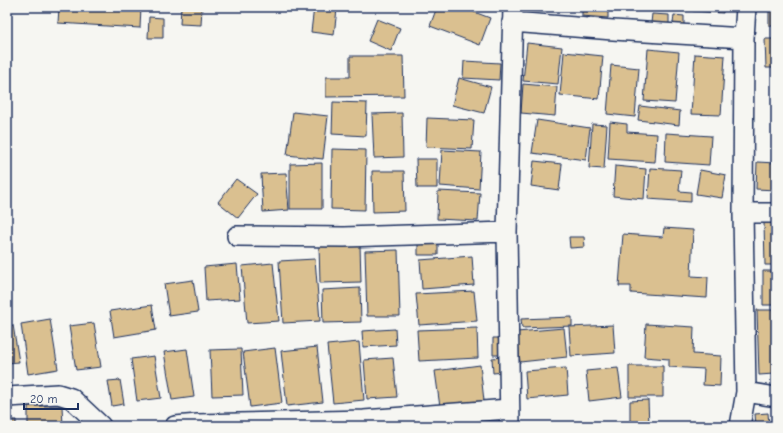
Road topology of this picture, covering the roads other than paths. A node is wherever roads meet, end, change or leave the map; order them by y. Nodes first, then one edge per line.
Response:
1 (746, 7) edge
2 (513, 14) edge
3 (744, 38) junction
4 (743, 213) junction
5 (776, 213) edge
6 (507, 232) junction
7 (237, 236) dead end
8 (746, 392) junction
9 (7, 397) edge
10 (776, 397) edge
11 (509, 418) edge
12 (101, 426) edge
13 (175, 426) edge
14 (740, 426) edge

1 - 3 street
2 - 3 street
2 - 6 street
3 - 4 street
4 - 5 street
4 - 8 street
6 - 7 street
6 - 11 street
8 - 10 street
8 - 14 street
9 - 12 street
11 - 13 street

